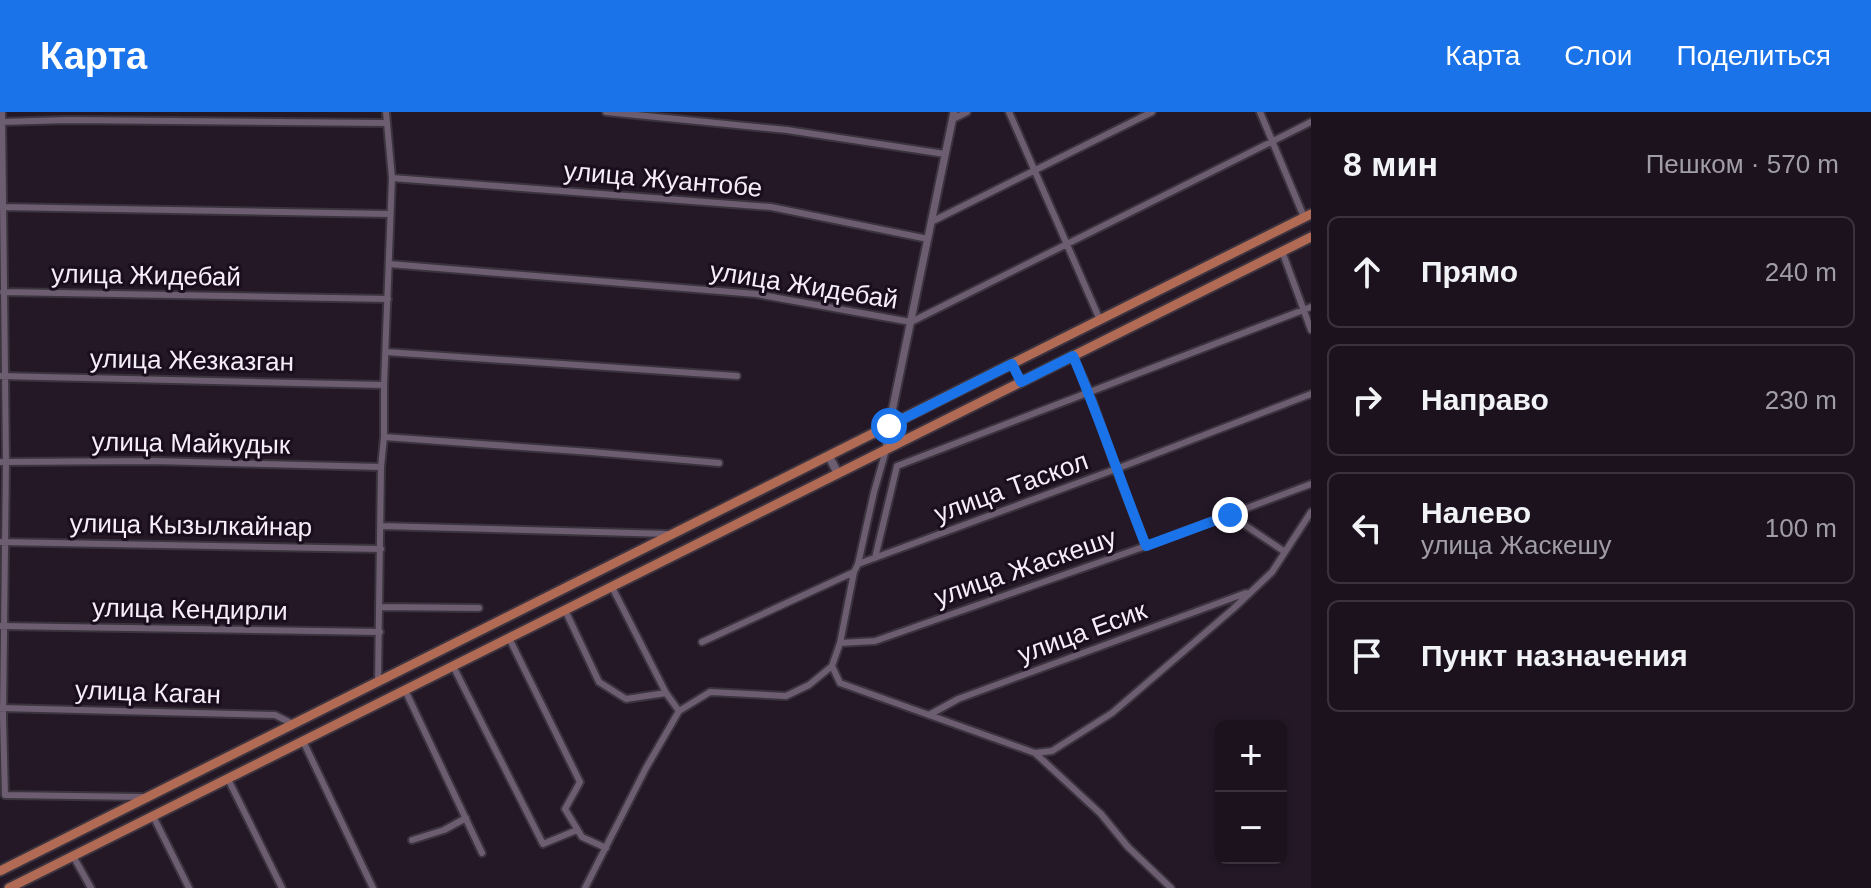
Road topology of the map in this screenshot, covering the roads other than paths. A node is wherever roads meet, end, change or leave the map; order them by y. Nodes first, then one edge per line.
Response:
1 (2, 112) edge
2 (386, 112) edge
3 (606, 112) edge
4 (967, 112) edge
5 (1009, 112) edge
6 (1152, 112) edge
7 (1260, 112) edge
8 (953, 116) edge
9 (1, 122) edge
10 (1311, 122) edge
11 (386, 123) junction
12 (1272, 142) junction
13 (945, 154) junction
14 (1034, 171) junction
15 (392, 178) junction
16 (2, 207) edge
17 (389, 214) junction
18 (1308, 216) edge
19 (931, 222) junction
20 (1311, 237) edge
21 (928, 239) junction
22 (1066, 244) junction
23 (1282, 251) junction
24 (389, 264) junction
25 (2, 292) edge
26 (388, 299) junction
27 (1307, 308) edge
28 (1100, 320) junction
29 (911, 322) junction
30 (1311, 330) edge
31 (386, 352) junction
32 (1073, 356) junction
33 (1012, 364) junction
34 (2, 376) edge
35 (737, 376) dead end
36 (1021, 382) junction
37 (384, 385) junction
38 (1089, 391) junction
39 (1311, 394) edge
40 (889, 426) junction
41 (384, 437) junction
42 (886, 450) junction
43 (829, 456) junction
44 (3, 462) edge
45 (719, 463) dead end
46 (381, 467) junction
47 (1116, 469) junction
48 (838, 474) junction
49 (1311, 484) edge
50 (1311, 512) edge
51 (1230, 515) junction
52 (381, 526) junction
53 (673, 534) junction
54 (2, 542) edge
55 (1146, 546) junction
56 (381, 549) junction
57 (1285, 552) junction
58 (875, 558) junction
59 (858, 564) junction
60 (854, 572) junction
61 (612, 587) junction
62 (1252, 591) junction
63 (380, 607) junction
64 (479, 608) dead end
65 (565, 610) junction
66 (2, 626) edge
67 (380, 632) junction
68 (509, 638) junction
69 (702, 642) dead end
70 (840, 643) junction
71 (453, 666) junction
72 (832, 666) junction
73 (378, 682) junction
74 (405, 690) junction
75 (666, 693) junction
76 (1, 708) edge
77 (679, 711) junction
78 (929, 715) junction
79 (293, 724) junction
80 (303, 741) junction
81 (1035, 753) junction
82 (228, 779) junction
83 (3, 795) edge
84 (146, 797) junction
85 (153, 816) junction
86 (466, 818) junction
87 (577, 830) junction
88 (412, 840) dead end
89 (606, 848) junction
90 (482, 853) dead end
91 (73, 856) junction
92 (0, 871) edge
93 (9, 888) edge
94 (91, 888) edge
95 (189, 888) edge
96 (282, 888) edge
97 (373, 888) edge
98 (585, 888) edge
99 (1171, 888) edge

1 - 9 street
2 - 11 street
3 - 13 street
4 - 8 street
5 - 14 street
6 - 14 street
7 - 12 street
8 - 13 street
9 - 11 street
9 - 16 street
10 - 12 street, улица Жидебай
11 - 15 street
12 - 18 street
12 - 22 street, улица Жидебай
13 - 19 street
14 - 19 street
14 - 22 street
15 - 17 street
15 - 21 street, улица Жуантобе
16 - 17 street
16 - 25 street
17 - 24 street
18 - 28 main road
19 - 21 street
20 - 23 main road
21 - 29 street
22 - 28 street
22 - 29 street, улица Жидебай
23 - 27 street
23 - 32 main road
24 - 26 street
24 - 29 street, улица Жидебай
25 - 26 street, улица Жидебай
25 - 34 street
26 - 31 street
27 - 30 street
27 - 38 street
28 - 33 main road
29 - 40 street
31 - 35 street
31 - 37 street
32 - 36 main road
32 - 38 street
33 - 36 main road
33 - 40 main road
34 - 37 street, улица Жезказган
34 - 44 street
36 - 42 main road
37 - 41 street
38 - 47 street
38 - 58 street
39 - 47 street, улица Таскол
40 - 42 street
40 - 43 main road
41 - 45 street
41 - 46 street
42 - 48 main road
42 - 59 street
43 - 48 main road
43 - 53 main road
44 - 46 street, улица Майкудык
44 - 54 street
46 - 52 street
47 - 55 street
47 - 58 street, улица Таскол
48 - 61 main road
49 - 51 street, улица Жаскешу
50 - 57 street
51 - 55 street, улица Жаскешу
51 - 57 street
52 - 53 street
52 - 56 street
53 - 73 main road
54 - 56 street, улица Кызылкайнар
54 - 66 street
55 - 70 street, улица Жаскешу
56 - 63 street
57 - 62 street
58 - 59 street, улица Таскол
59 - 60 street
60 - 69 street
60 - 70 street
61 - 65 main road
61 - 75 street
62 - 78 street, улица Есик
62 - 81 street
63 - 64 street
63 - 67 street
65 - 68 main road
65 - 75 street
66 - 67 street, улица Кендирли
66 - 76 street
67 - 73 street
68 - 71 main road
68 - 87 street
70 - 72 street
71 - 74 main road
71 - 87 street
72 - 77 street
72 - 78 street
73 - 79 main road
74 - 80 main road
74 - 86 street
75 - 77 street
76 - 79 street, улица Каган
76 - 83 street
77 - 89 street
78 - 81 street
79 - 84 main road
80 - 82 main road
80 - 97 street
81 - 99 street
82 - 85 main road
82 - 96 street
83 - 84 street
84 - 92 main road
85 - 91 main road
85 - 95 street
86 - 88 street
86 - 90 street
87 - 89 street
89 - 98 street
91 - 93 main road
91 - 94 street

